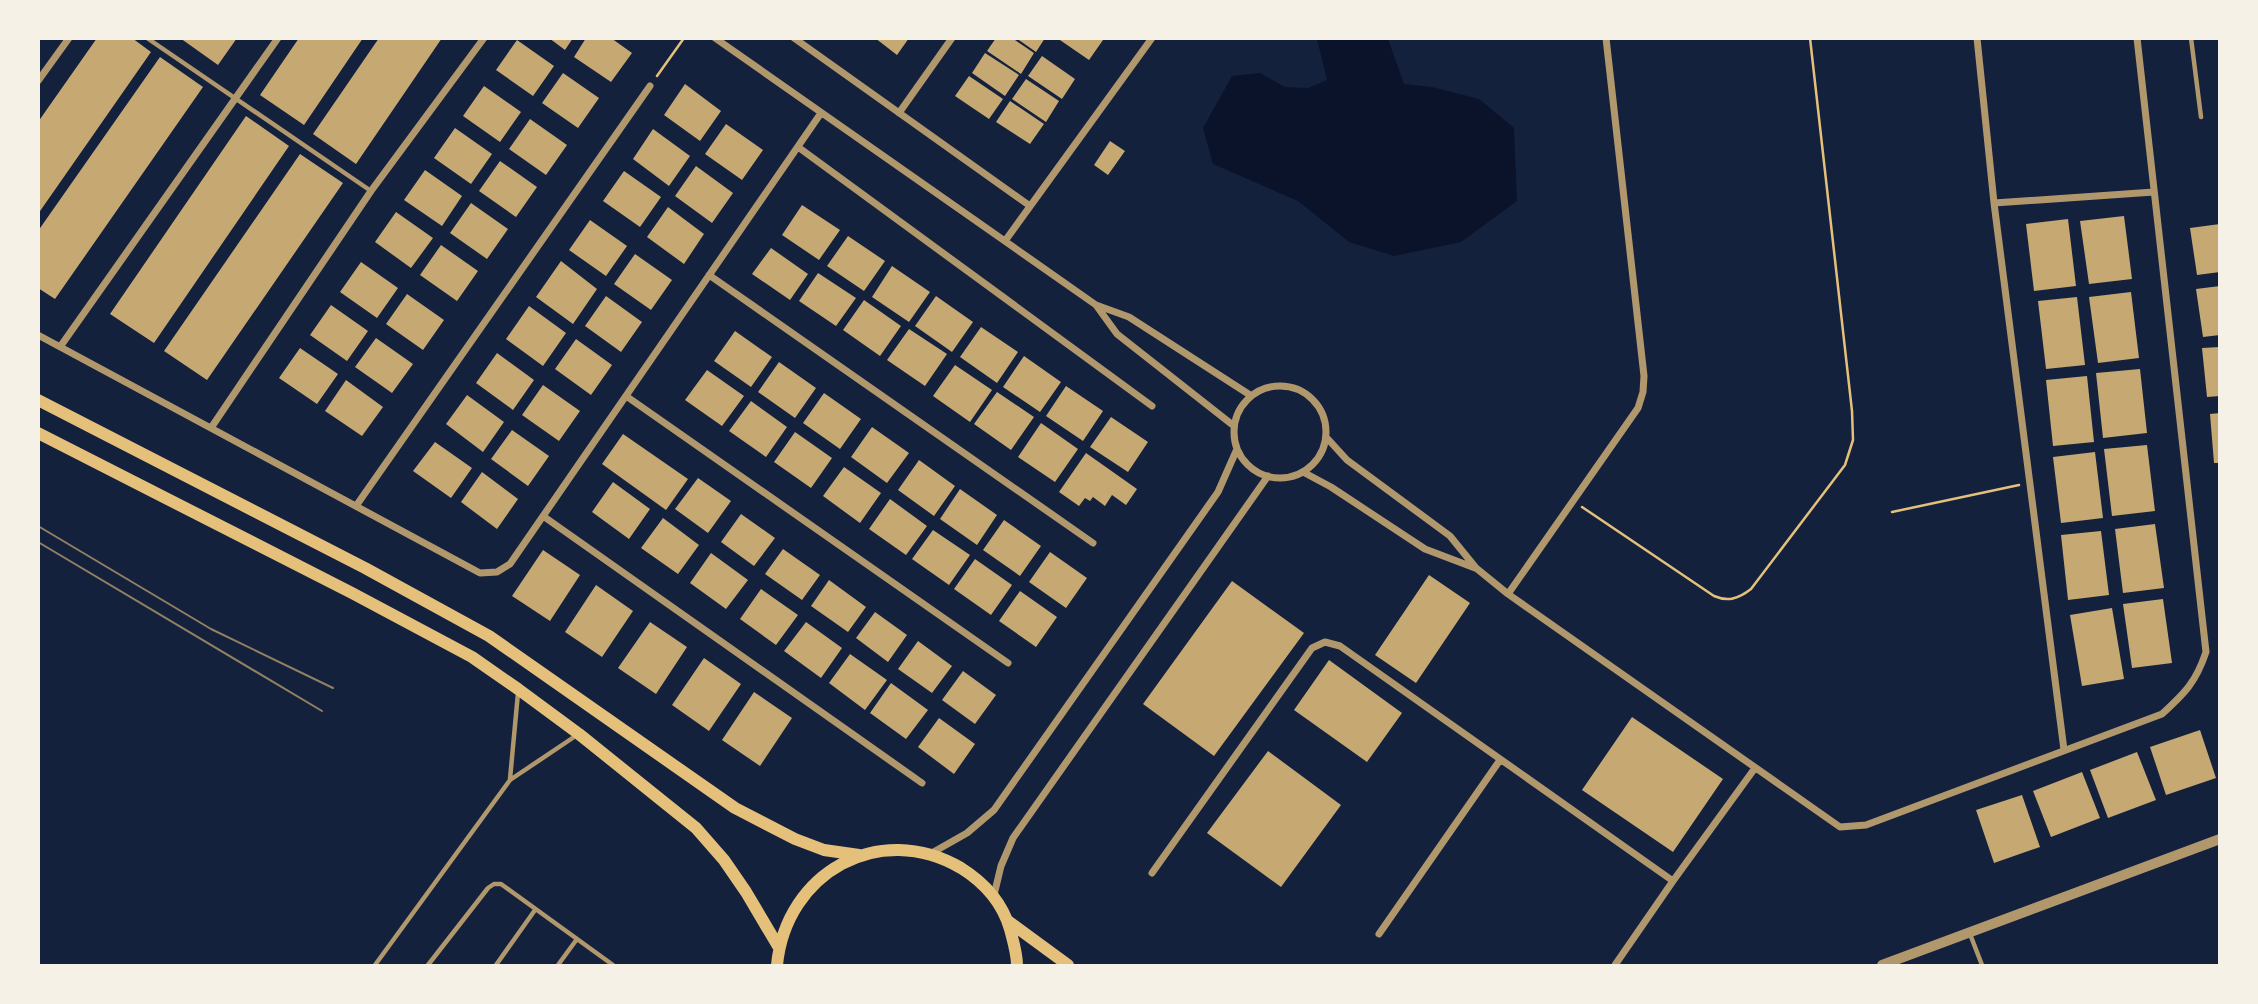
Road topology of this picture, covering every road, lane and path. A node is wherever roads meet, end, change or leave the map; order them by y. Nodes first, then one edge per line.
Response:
1 (69, 38) edge
2 (147, 38) edge
3 (278, 38) edge
4 (484, 38) edge
5 (684, 38) edge
6 (715, 38) edge
7 (794, 38) edge
8 (952, 38) edge
9 (1152, 38) edge
10 (1606, 38) edge
11 (1810, 38) edge
12 (1977, 38) edge
13 (2137, 38) edge
14 (2190, 38) edge
15 (38, 81) edge
16 (650, 86) joint
17 (235, 100) junction
18 (821, 113) junction
19 (900, 113) junction
20 (2201, 117) dead end
21 (797, 147) junction
22 (371, 191) junction
23 (2154, 192) junction
24 (1994, 203) junction
25 (1030, 206) junction
26 (1005, 242) junction
27 (709, 275) junction
28 (1096, 305) junction
29 (38, 335) edge
30 (60, 347) junction
31 (626, 396) junction
32 (1250, 396) junction
33 (38, 400) edge
34 (1152, 406) dead end
35 (1234, 426) junction
36 (211, 428) junction
37 (38, 433) edge
38 (1326, 437) junction
39 (1237, 449) junction
40 (1303, 472) junction
41 (1268, 476) junction
42 (2029, 483) junction
43 (1573, 501) junction
44 (356, 506) junction
45 (1892, 512) dead end
46 (543, 516) junction
47 (1093, 543) dead end
48 (1476, 568) junction
49 (1508, 594) junction
50 (1007, 663) dead end
51 (518, 689) junction
52 (579, 734) junction
53 (2064, 750) junction
54 (1500, 760) junction
55 (1755, 768) junction
56 (510, 780) junction
57 (922, 783) dead end
58 (2220, 839) edge
59 (930, 854) junction
60 (859, 855) junction
61 (1152, 873) dead end
62 (1673, 881) junction
63 (994, 895) junction
64 (535, 910) junction
65 (1007, 920) junction
66 (1970, 933) junction
67 (1379, 934) dead end
68 (577, 939) junction
69 (778, 946) junction
70 (374, 965) edge
71 (428, 965) edge
72 (496, 965) edge
73 (558, 965) edge
74 (612, 965) edge
75 (776, 965) edge
76 (1017, 965) edge
77 (1068, 965) edge
78 (1615, 965) edge
79 (1882, 965) edge
80 (1982, 965) edge

1 - 15 street
2 - 17 lane
3 - 17 street
4 - 22 street
5 - 16 path
6 - 18 street
7 - 19 street
8 - 19 street
9 - 25 street
10 - 43 street
11 - 43 path
12 - 24 street
13 - 23 street
14 - 20 lane
16 - 44 street
17 - 22 lane
17 - 30 street
18 - 21 street
18 - 26 street
19 - 25 street
21 - 27 street
21 - 34 street
22 - 36 street
23 - 24 street
23 - 53 street
24 - 42 street
25 - 26 street
26 - 28 street
27 - 31 street
27 - 47 street
28 - 32 street
28 - 35 street
29 - 30 street
30 - 36 street
31 - 46 street
31 - 50 street
32 - 35 street
32 - 38 street
33 - 60 main road
35 - 39 street
36 - 44 street
37 - 51 main road
38 - 40 street
38 - 48 street
39 - 41 street
39 - 59 street
40 - 41 street
40 - 48 street
41 - 63 street
42 - 45 path
42 - 53 street
43 - 49 street
44 - 46 street
46 - 57 street
48 - 49 street
49 - 55 street
51 - 52 main road
51 - 56 lane
52 - 56 lane
52 - 69 main road
53 - 55 street
54 - 61 street
54 - 62 street
54 - 67 street
55 - 62 street
56 - 70 lane
58 - 66 street
59 - 60 main road
59 - 63 main road
60 - 69 main road
62 - 78 street
63 - 65 main road
64 - 68 lane
64 - 71 lane
64 - 72 lane
65 - 76 main road
65 - 77 main road
66 - 79 street
66 - 80 lane
68 - 73 lane
68 - 74 lane
69 - 75 main road

